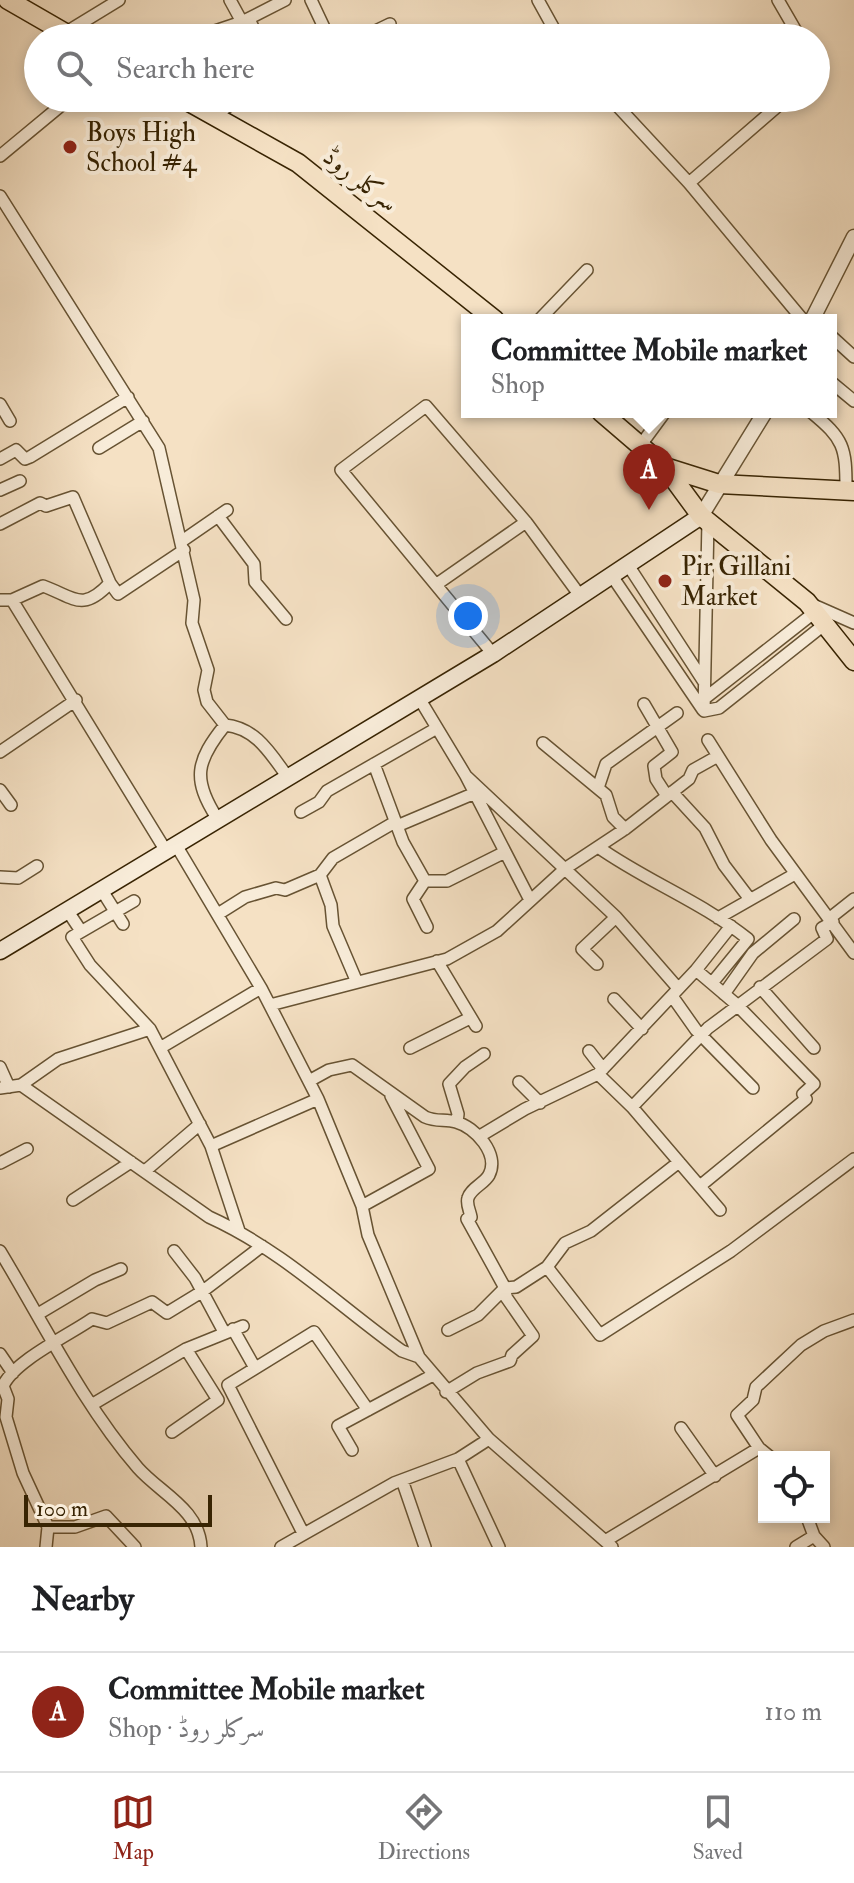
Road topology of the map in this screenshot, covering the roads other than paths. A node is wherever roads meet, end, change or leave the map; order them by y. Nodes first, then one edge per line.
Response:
1 (8, 0) edge
2 (119, 0) edge
3 (230, 0) edge
4 (285, 0) edge
5 (311, 0) edge
6 (538, 0) edge
7 (778, 0) edge
8 (245, 20) junction
9 (49, 24) edge
10 (86, 24) edge
11 (234, 24) edge
12 (248, 24) edge
13 (322, 24) edge
14 (551, 24) edge
15 (792, 24) edge
16 (53, 112) edge
17 (208, 112) edge
18 (218, 112) edge
19 (623, 112) edge
20 (766, 112) edge
21 (213, 115) junction
22 (0, 156) edge
23 (689, 183) junction
24 (0, 196) edge
25 (852, 246) edge
26 (587, 270) dead end
27 (487, 314) edge
28 (545, 314) edge
29 (805, 314) edge
30 (813, 314) edge
31 (837, 341) edge
32 (854, 357) edge
33 (837, 387) edge
34 (128, 397) junction
35 (854, 401) edge
36 (0, 404) edge
37 (608, 418) edge
38 (661, 418) edge
39 (761, 418) edge
40 (818, 418) edge
41 (10, 421) dead end
42 (143, 421) junction
43 (640, 446) junction
44 (99, 448) dead end
45 (0, 459) edge
46 (665, 467) junction
47 (20, 481) dead end
48 (719, 484) junction
49 (0, 490) edge
50 (850, 490) edge
51 (704, 518) junction
52 (526, 522) junction
53 (0, 524) edge
54 (183, 546) junction
55 (628, 565) junction
56 (612, 576) junction
57 (110, 583) junction
58 (437, 584) junction
59 (581, 597) junction
60 (6, 600) edge
61 (815, 613) junction
62 (286, 619) dead end
63 (854, 623) edge
64 (493, 654) junction
65 (854, 661) edge
66 (704, 683) junction
67 (419, 698) junction
68 (76, 700) junction
69 (644, 704) dead end
70 (704, 705) junction
71 (677, 713) dead end
72 (225, 725) junction
73 (659, 727) junction
74 (437, 728) junction
75 (708, 740) dead end
76 (543, 743) dead end
77 (0, 752) edge
78 (718, 756) junction
79 (374, 764) junction
80 (287, 776) junction
81 (466, 776) junction
82 (598, 788) junction
83 (0, 790) edge
84 (475, 793) junction
85 (670, 794) junction
86 (11, 805) dead end
87 (301, 812) dead end
88 (217, 818) junction
89 (396, 824) junction
90 (625, 829) junction
91 (598, 847) junction
92 (171, 848) junction
93 (505, 852) junction
94 (37, 866) dead end
95 (566, 868) junction
96 (795, 874) junction
97 (320, 875) junction
98 (0, 877) edge
99 (425, 881) junction
100 (101, 889) junction
101 (749, 898) junction
102 (854, 899) edge
103 (530, 900) junction
104 (134, 901) dead end
105 (67, 910) junction
106 (116, 913) junction
107 (218, 914) junction
108 (616, 917) junction
109 (718, 918) junction
110 (794, 919) dead end
111 (832, 920) junction
112 (123, 924) dead end
113 (731, 926) junction
114 (427, 927) dead end
115 (81, 931) junction
116 (0, 951) edge
117 (854, 953) edge
118 (437, 961) junction
119 (597, 964) dead end
120 (696, 970) junction
121 (356, 980) junction
122 (712, 983) junction
123 (760, 987) junction
124 (261, 988) junction
125 (674, 992) junction
126 (724, 994) junction
127 (614, 999) dead end
128 (736, 1004) junction
129 (270, 1005) junction
130 (150, 1029) junction
131 (642, 1029) junction
132 (703, 1037) junction
133 (160, 1048) junction
134 (410, 1048) dead end
135 (814, 1048) dead end
136 (589, 1051) dead end
137 (484, 1054) dead end
138 (0, 1067) edge
139 (601, 1071) junction
140 (309, 1081) junction
141 (519, 1082) dead end
142 (10, 1087) edge
143 (753, 1088) dead end
144 (390, 1095) junction
145 (318, 1099) junction
146 (540, 1103) junction
147 (632, 1107) junction
148 (457, 1122) junction
149 (200, 1124) junction
150 (480, 1136) junction
151 (211, 1146) junction
152 (27, 1149) dead end
153 (854, 1159) edge
154 (131, 1162) junction
155 (679, 1162) junction
156 (0, 1163) edge
157 (145, 1171) junction
158 (700, 1186) junction
159 (73, 1200) dead end
160 (362, 1206) junction
161 (720, 1210) dead end
162 (239, 1231) junction
163 (262, 1246) junction
164 (0, 1251) edge
165 (174, 1251) dead end
166 (547, 1267) junction
167 (121, 1269) dead end
168 (505, 1288) junction
169 (203, 1291) junction
170 (38, 1314) junction
171 (854, 1320) edge
172 (233, 1329) junction
173 (448, 1330) dead end
174 (56, 1344) junction
175 (186, 1349) junction
176 (0, 1354) edge
177 (419, 1357) junction
178 (255, 1368) junction
179 (13, 1373) junction
180 (433, 1375) junction
181 (446, 1392) junction
182 (93, 1404) junction
183 (3, 1407) edge
184 (368, 1410) junction
185 (681, 1428) dead end
186 (172, 1432) dead end
187 (489, 1439) junction
188 (759, 1448) junction
189 (352, 1450) dead end
190 (763, 1451) edge
191 (458, 1459) junction
192 (715, 1476) junction
193 (402, 1480) junction
194 (809, 1523) edge
195 (48, 1527) junction
196 (814, 1536) junction
197 (301, 1539) edge
198 (608, 1544) edge
199 (46, 1547) edge
200 (135, 1547) edge
201 (201, 1547) edge
202 (281, 1547) edge
203 (425, 1547) edge
204 (499, 1547) edge
205 (796, 1547) edge
206 (824, 1547) edge

1 - 9 main road
2 - 10 street
3 - 8 street
4 - 8 street
5 - 13 street
6 - 14 street
7 - 15 street
8 - 11 street
8 - 12 street
16 - 22 street
17 - 21 main road, سرکلر روڈ
18 - 21 street
19 - 23 street
20 - 23 street
21 - 27 main road, سرکلر روڈ
23 - 29 street
24 - 34 street
25 - 30 street
26 - 28 street
31 - 32 street
33 - 35 street
34 - 42 street
34 - 45 street
36 - 41 street
37 - 43 main road
38 - 43 street
39 - 48 street
40 - 50 street
42 - 44 street
42 - 54 street
43 - 46 main road
46 - 48 main road
46 - 51 main road
47 - 49 street
48 - 50 main road
48 - 51 street
51 - 55 main road
51 - 61 main road
51 - 66 street
52 - 58 street
52 - 58 street
52 - 59 street
53 - 57 street
54 - 57 street
54 - 62 street
54 - 72 street
55 - 56 main road
55 - 66 street
56 - 59 main road
56 - 70 street
57 - 60 street
58 - 64 street
59 - 64 main road
60 - 68 street
61 - 63 street
61 - 65 main road
61 - 70 street
64 - 67 main road
66 - 70 street
67 - 74 street
67 - 80 main road
68 - 77 street
68 - 92 street
69 - 73 street
71 - 73 street
72 - 80 street
72 - 88 street
73 - 82 street
73 - 85 street
74 - 79 street
74 - 81 street
75 - 78 street
76 - 82 street
78 - 85 street
78 - 96 street
79 - 87 street
79 - 89 street
80 - 88 main road
81 - 84 street
81 - 95 street
82 - 90 street
83 - 86 street
84 - 89 street
84 - 93 street
85 - 90 street
85 - 101 street
88 - 92 main road
89 - 97 street
89 - 99 street
90 - 91 street
91 - 95 street
91 - 109 street
92 - 100 main road
92 - 107 street
93 - 99 street
93 - 103 street
94 - 98 street
95 - 103 street
95 - 108 street
96 - 101 street
96 - 111 street
97 - 107 street
97 - 121 street
99 - 114 street
100 - 105 main road
100 - 106 street
101 - 109 street
102 - 111 street
103 - 118 street
104 - 106 street
105 - 115 street
105 - 116 main road
106 - 112 street
106 - 115 street
107 - 124 street
108 - 119 street
108 - 125 street
109 - 113 street
110 - 126 street
111 - 117 street
111 - 123 street
113 - 120 street
113 - 122 street
115 - 130 street
118 - 121 street
118 - 134 street
120 - 122 street
120 - 125 street
121 - 129 street
122 - 126 street
123 - 128 street
123 - 135 street
124 - 129 street
124 - 133 street
125 - 131 street
125 - 132 street
126 - 128 street
127 - 131 street
128 - 132 street
128 - 158 street
129 - 140 street
130 - 133 street
130 - 142 street
131 - 139 street
132 - 143 street
132 - 147 street
133 - 149 street
136 - 139 street
137 - 148 street
138 - 142 street
139 - 146 street
139 - 147 street
140 - 144 street
140 - 145 street
141 - 146 street
142 - 154 street
144 - 148 street
144 - 160 street
145 - 151 street
145 - 160 street
146 - 150 street
147 - 155 street
148 - 150 street
149 - 151 street
149 - 157 street
150 - 168 street
151 - 162 street
152 - 156 street
153 - 166 street
154 - 157 street
154 - 159 street
155 - 158 street
155 - 166 street
157 - 162 street
158 - 161 street
160 - 177 street
162 - 163 street
163 - 169 street
163 - 177 street
164 - 170 street
165 - 169 street
166 - 168 street
167 - 170 street
168 - 173 street
168 - 181 street
169 - 172 street
169 - 174 street
170 - 174 street
171 - 188 street
172 - 175 street
172 - 178 street
174 - 179 street
174 - 182 street
175 - 182 street
175 - 186 street
176 - 179 street
177 - 180 street
178 - 184 street
178 - 197 street
179 - 183 street
180 - 181 street
180 - 184 street
181 - 187 street
182 - 201 street
183 - 195 street
184 - 189 street
185 - 192 street
187 - 191 street
187 - 198 street
188 - 190 street
188 - 192 street
191 - 193 street
191 - 204 street
192 - 198 street
193 - 197 street
193 - 203 street
194 - 196 street
195 - 199 street
195 - 200 street
196 - 205 street
196 - 206 street
197 - 202 street

